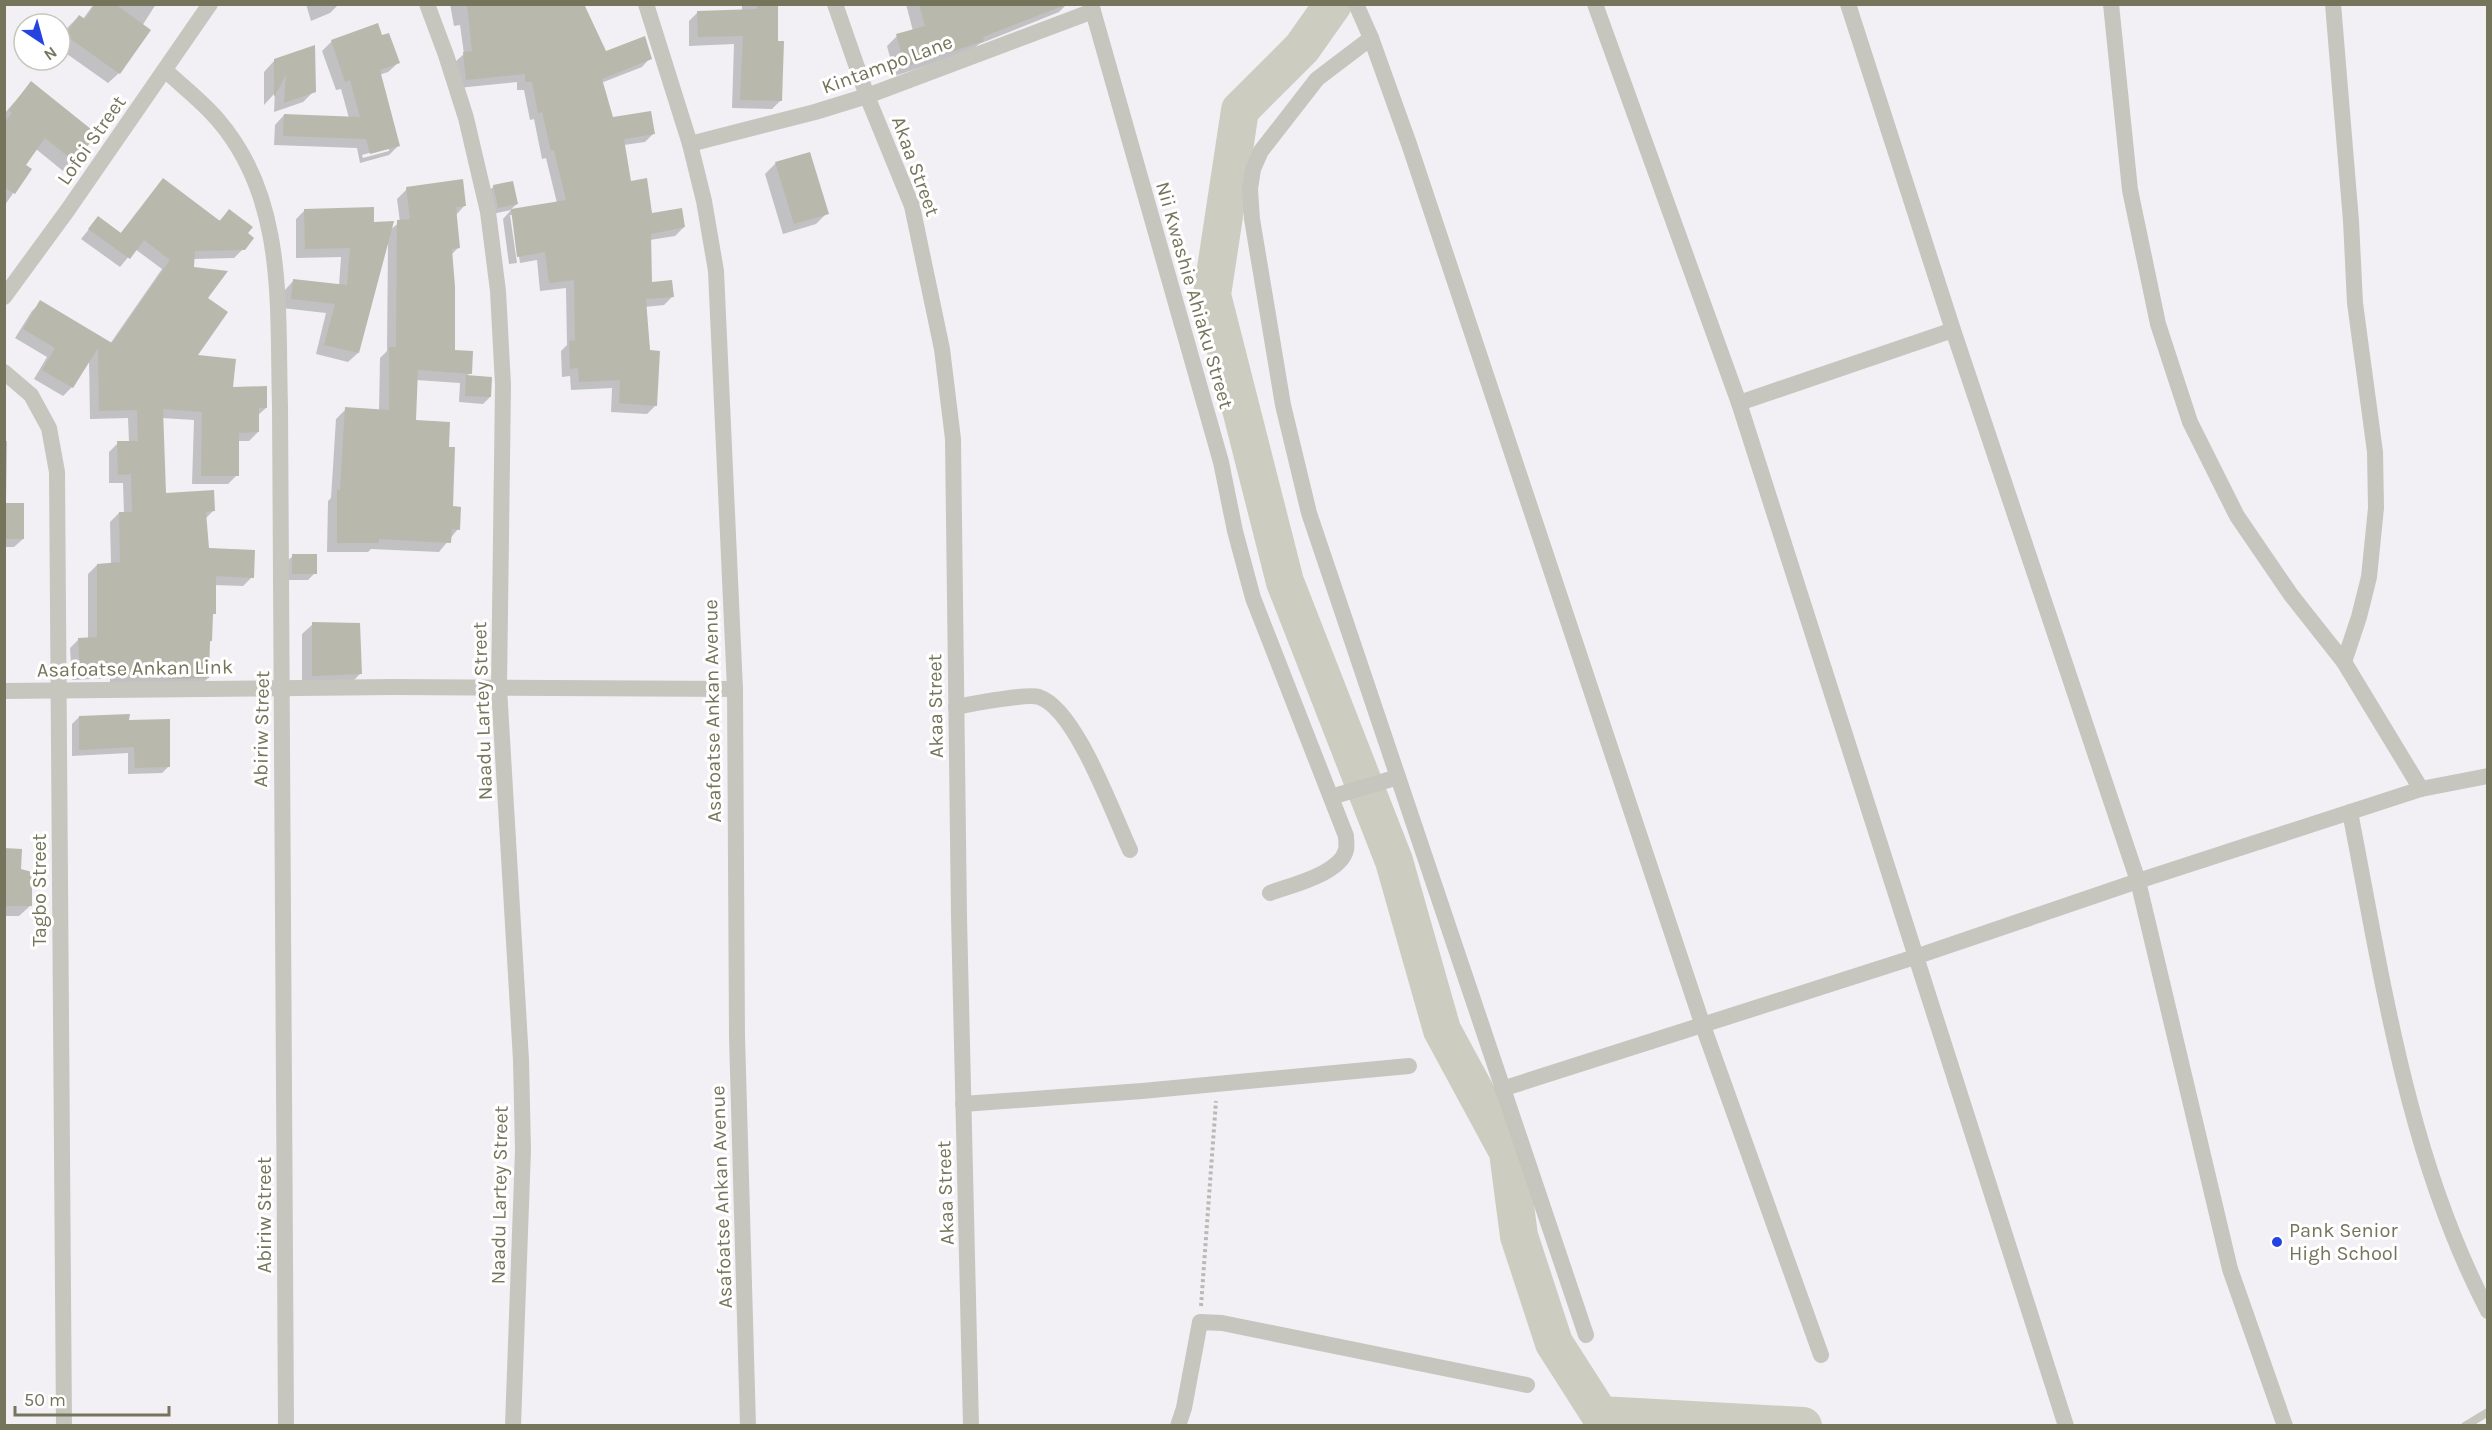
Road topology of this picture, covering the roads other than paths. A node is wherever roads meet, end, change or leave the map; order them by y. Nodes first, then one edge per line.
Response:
1 (210, 4) edge
2 (427, 4) edge
3 (646, 4) edge
4 (835, 4) edge
5 (1356, 4) edge
6 (1595, 4) edge
7 (1848, 4) edge
8 (2111, 4) edge
9 (2333, 4) edge
10 (1092, 8) edge
11 (1371, 38) junction
12 (165, 70) junction
13 (867, 96) junction
14 (690, 144) junction
15 (4, 297) edge
16 (1953, 330) junction
17 (4, 372) edge
18 (1739, 403) junction
19 (2343, 662) junction
20 (283, 688) junction
21 (499, 688) junction
22 (735, 689) junction
23 (58, 690) junction
24 (4, 692) edge
25 (956, 706) junction
26 (2487, 776) edge
27 (1390, 779) junction
28 (2421, 789) junction
29 (1331, 797) junction
30 (2350, 812) junction
31 (1130, 850) dead end
32 (2138, 880) junction
33 (1270, 892) dead end
34 (1915, 957) junction
35 (1703, 1026) junction
36 (1409, 1066) dead end
37 (1502, 1089) junction
38 (963, 1104) junction
39 (2487, 1311) edge
40 (1586, 1335) dead end
41 (1821, 1355) dead end
42 (1527, 1385) dead end
43 (2487, 1412) edge
44 (64, 1425) edge
45 (286, 1425) edge
46 (513, 1425) edge
47 (748, 1425) edge
48 (971, 1425) edge
49 (1178, 1425) edge
50 (2067, 1425) edge
51 (2285, 1425) edge
52 (2465, 1425) edge

1 - 12 street, Lofoi Street
2 - 21 street, Naadu Lartey Street
3 - 14 street, Asafoatse Ankan Avenue
4 - 13 street, Akaa Street
5 - 11 street
6 - 18 street
7 - 16 street
8 - 19 street
9 - 19 street
10 - 13 street, Kintampo Lane
10 - 29 street, Nii Kwashie Ahiaku Street
11 - 27 street
11 - 35 street
12 - 15 street, Lofoi Street
12 - 20 street, Abiriw Street
13 - 14 street, Kintampo Lane
13 - 25 street, Akaa Street
14 - 22 street, Asafoatse Ankan Avenue
16 - 18 street
16 - 32 street
17 - 23 street, Tagbo Street
18 - 34 street
19 - 28 street
20 - 21 street, Asafoatse Ankan Link
20 - 23 street, Asafoatse Ankan Link
20 - 45 street, Abiriw Street
21 - 22 street, Asafoatse Ankan Link
21 - 46 street, Naadu Lartey Street
22 - 47 street, Asafoatse Ankan Avenue
23 - 24 street, Asafoatse Ankan Link
23 - 44 street, Tagbo Street
25 - 31 street
25 - 38 street, Akaa Street
26 - 28 street
27 - 29 street
27 - 37 street
28 - 30 street
29 - 33 street, Nii Kwashie Ahiaku Street
30 - 32 street
30 - 39 street
32 - 34 street
32 - 51 street
34 - 35 street
34 - 50 street
35 - 37 street
35 - 41 street
36 - 38 street
37 - 40 street
38 - 48 street, Akaa Street
42 - 49 street
43 - 52 lane

